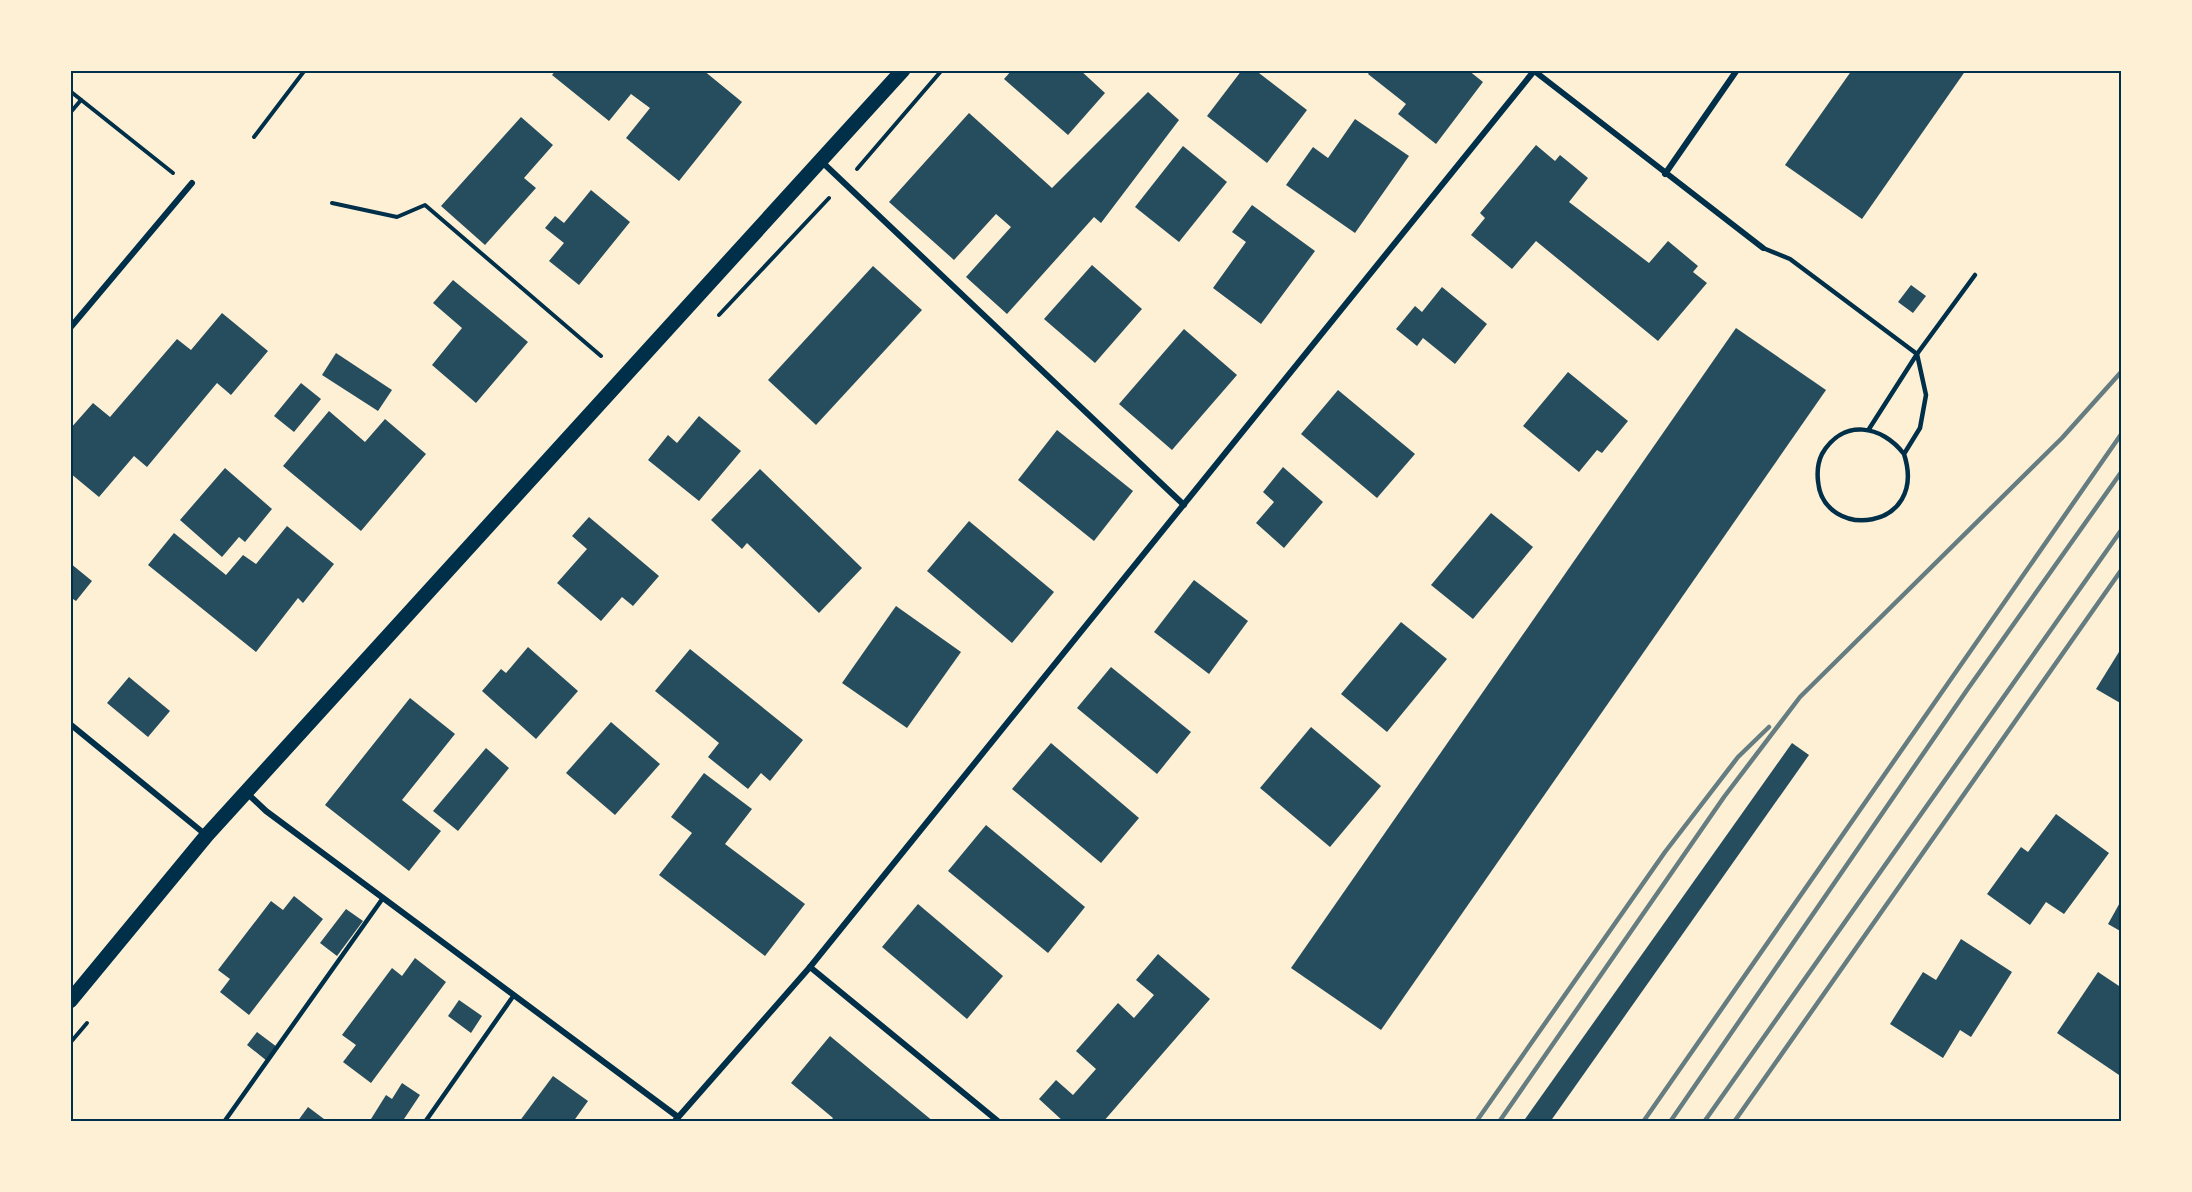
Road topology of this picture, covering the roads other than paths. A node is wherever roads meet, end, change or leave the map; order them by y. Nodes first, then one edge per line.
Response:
1 (903, 70) edge
2 (1737, 70) edge
3 (1533, 71) edge
4 (821, 161) junction
5 (1665, 174) junction
6 (192, 183) dead end
7 (1763, 248) joint
8 (1975, 275) dead end
9 (70, 328) edge
10 (1917, 354) junction
11 (1869, 429) junction
12 (1904, 454) junction
13 (1184, 505) junction
14 (70, 724) edge
15 (246, 792) junction
16 (207, 835) junction
17 (383, 898) junction
18 (810, 967) junction
19 (514, 995) junction
20 (70, 1001) edge
21 (676, 1119) edge
22 (224, 1122) edge
23 (425, 1122) edge
24 (999, 1122) edge

1 - 4 main road
2 - 5 street
3 - 5 street
3 - 13 street
4 - 13 street
4 - 15 main road
5 - 7 street
6 - 9 street
7 - 10 lane
8 - 10 lane
10 - 11 lane
10 - 12 lane
11 - 12 lane
11 - 12 lane
13 - 18 street
14 - 16 street
15 - 16 main road
15 - 17 street
16 - 20 main road
17 - 19 street
17 - 22 lane
18 - 21 street
18 - 24 street
19 - 21 street
19 - 23 lane

